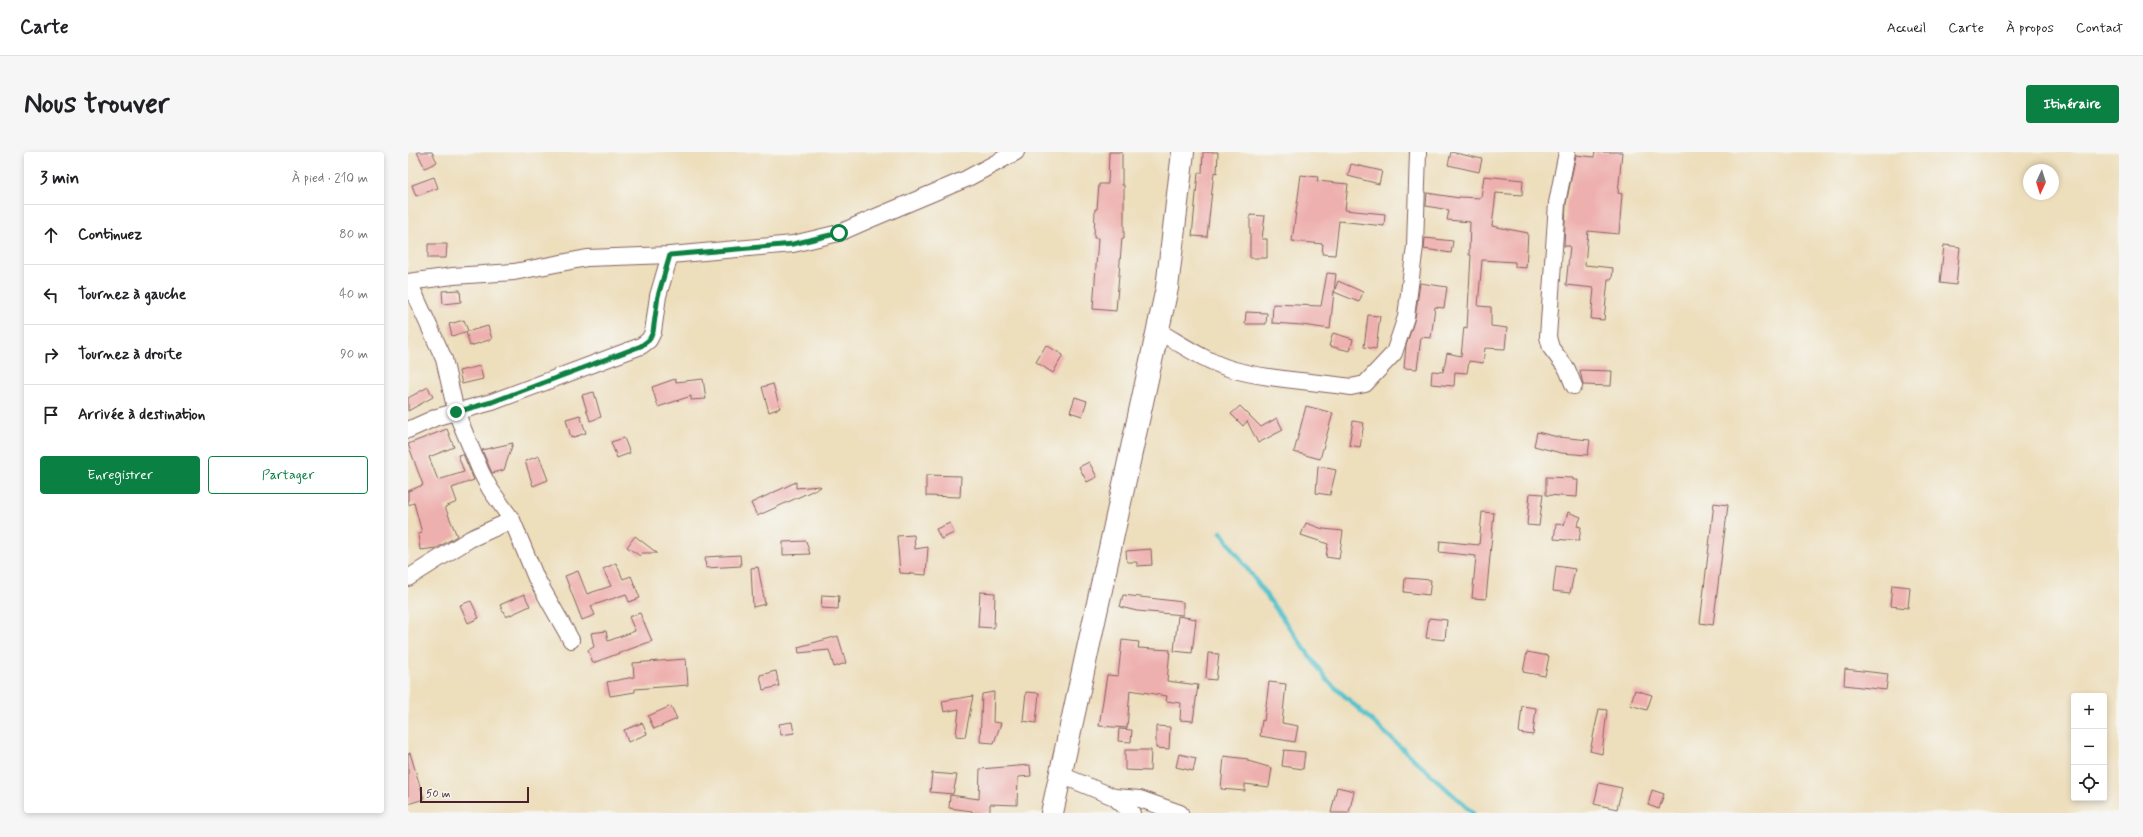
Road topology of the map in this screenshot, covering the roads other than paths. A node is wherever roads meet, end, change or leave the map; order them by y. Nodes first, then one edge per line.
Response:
1 (1016, 152) edge
2 (1183, 152) edge
3 (1418, 152) edge
4 (1567, 152) edge
5 (670, 255) junction
6 (408, 282) edge
7 (1158, 331) junction
8 (1574, 386) dead end
9 (456, 412) junction
10 (408, 430) edge
11 (512, 520) junction
12 (408, 578) edge
13 (571, 640) dead end
14 (1061, 775) junction
15 (1114, 796) junction
16 (1052, 813) edge
17 (1132, 813) edge
18 (1180, 813) edge

1 - 5 street
2 - 7 main road
3 - 7 street
4 - 8 street
5 - 6 street
5 - 9 street
6 - 9 street
7 - 14 main road
9 - 10 street
9 - 11 street
11 - 12 street
11 - 13 street
14 - 15 street
14 - 16 main road
15 - 17 street
15 - 18 street

